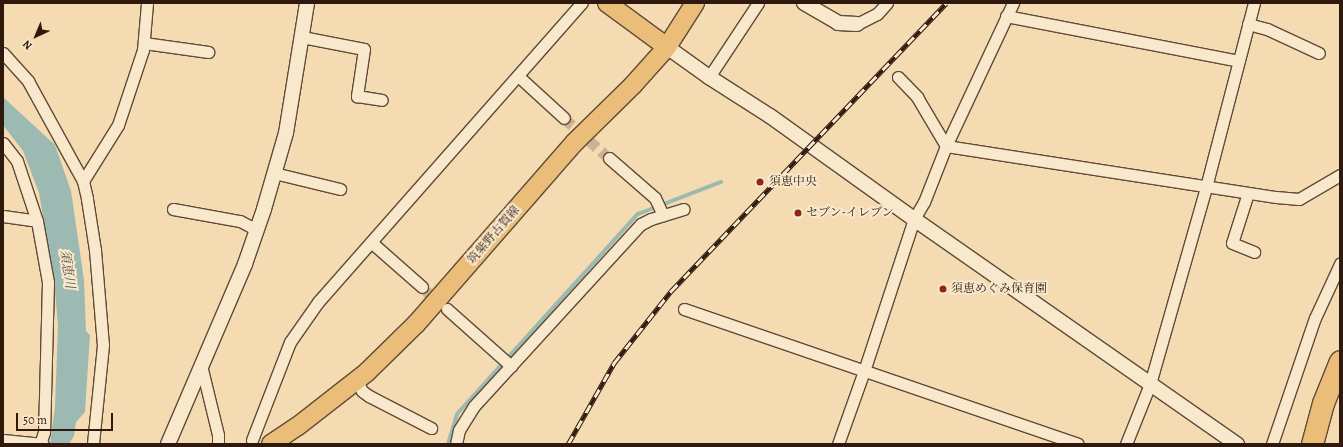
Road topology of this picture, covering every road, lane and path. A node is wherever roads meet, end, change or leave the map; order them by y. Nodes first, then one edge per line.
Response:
1 (147, 3) edge
2 (307, 3) edge
3 (582, 3) edge
4 (607, 3) edge
5 (695, 3) edge
6 (758, 3) edge
7 (804, 3) edge
8 (887, 3) edge
9 (1013, 3) edge
10 (1254, 3) edge
11 (1006, 16) junction
12 (857, 24) joint
13 (1248, 24) junction
14 (302, 37) junction
15 (144, 43) junction
16 (667, 47) junction
17 (208, 52) dead end
18 (3, 53) edge
19 (1319, 53) dead end
20 (1239, 61) junction
21 (518, 76) junction
22 (709, 77) junction
23 (898, 77) dead end
24 (382, 100) dead end
25 (564, 118) tunnel mouth
26 (3, 143) edge
27 (946, 146) junction
28 (609, 158) tunnel mouth
29 (274, 173) junction
30 (1340, 175) edge
31 (83, 181) junction
32 (1206, 187) junction
33 (340, 189) dead end
34 (1248, 193) junction
35 (173, 209) dead end
36 (683, 209) dead end
37 (663, 214) junction
38 (3, 216) edge
39 (914, 219) junction
40 (37, 221) junction
41 (257, 230) junction
42 (371, 242) junction
43 (1254, 252) dead end
44 (1340, 264) edge
45 (422, 287) tunnel mouth
46 (447, 309) tunnel mouth
47 (684, 309) dead end
48 (1340, 361) edge
49 (201, 365) junction
50 (511, 366) junction
51 (864, 371) junction
52 (356, 381) junction
53 (1340, 383) edge
54 (1150, 384) junction
55 (431, 428) dead end
56 (3, 440) edge
57 (252, 440) dead end
58 (40, 444) edge
59 (43, 444) edge
60 (93, 444) edge
61 (168, 444) edge
62 (218, 444) edge
63 (271, 444) edge
64 (456, 444) edge
65 (838, 444) edge
66 (1078, 444) edge
67 (1126, 444) edge
68 (1237, 444) edge
69 (1272, 444) edge
70 (1312, 444) edge
71 (1324, 444) edge

1 - 15 street
2 - 14 street
3 - 21 street
4 - 16 main road
5 - 16 main road, 筑紫野古賀線
6 - 22 street
7 - 12 street
8 - 12 street
9 - 11 street
10 - 13 street
11 - 20 street
11 - 27 street
13 - 19 street
13 - 20 street
14 - 24 street
14 - 29 street
15 - 17 street
15 - 31 street
16 - 22 street
16 - 52 main road, 筑紫野古賀線
18 - 31 street
20 - 32 street
21 - 25 street
21 - 42 street
22 - 39 street
23 - 27 street
26 - 40 street
27 - 32 street
27 - 39 street
28 - 37 street
29 - 33 street
29 - 41 street
30 - 34 street
31 - 60 street
32 - 34 street
32 - 54 street
34 - 43 street
35 - 41 street
36 - 37 street
37 - 50 street
38 - 40 street
39 - 51 street
39 - 54 street
40 - 58 street
41 - 49 street
42 - 45 street
42 - 57 street
44 - 69 street
46 - 50 street
47 - 51 street
48 - 70 highway
49 - 61 street
49 - 62 street
50 - 64 street
51 - 65 street
51 - 66 street
52 - 55 street
52 - 63 main road, 筑紫野古賀線
53 - 71 highway
54 - 67 street
54 - 68 street
56 - 58 street
58 - 59 street

